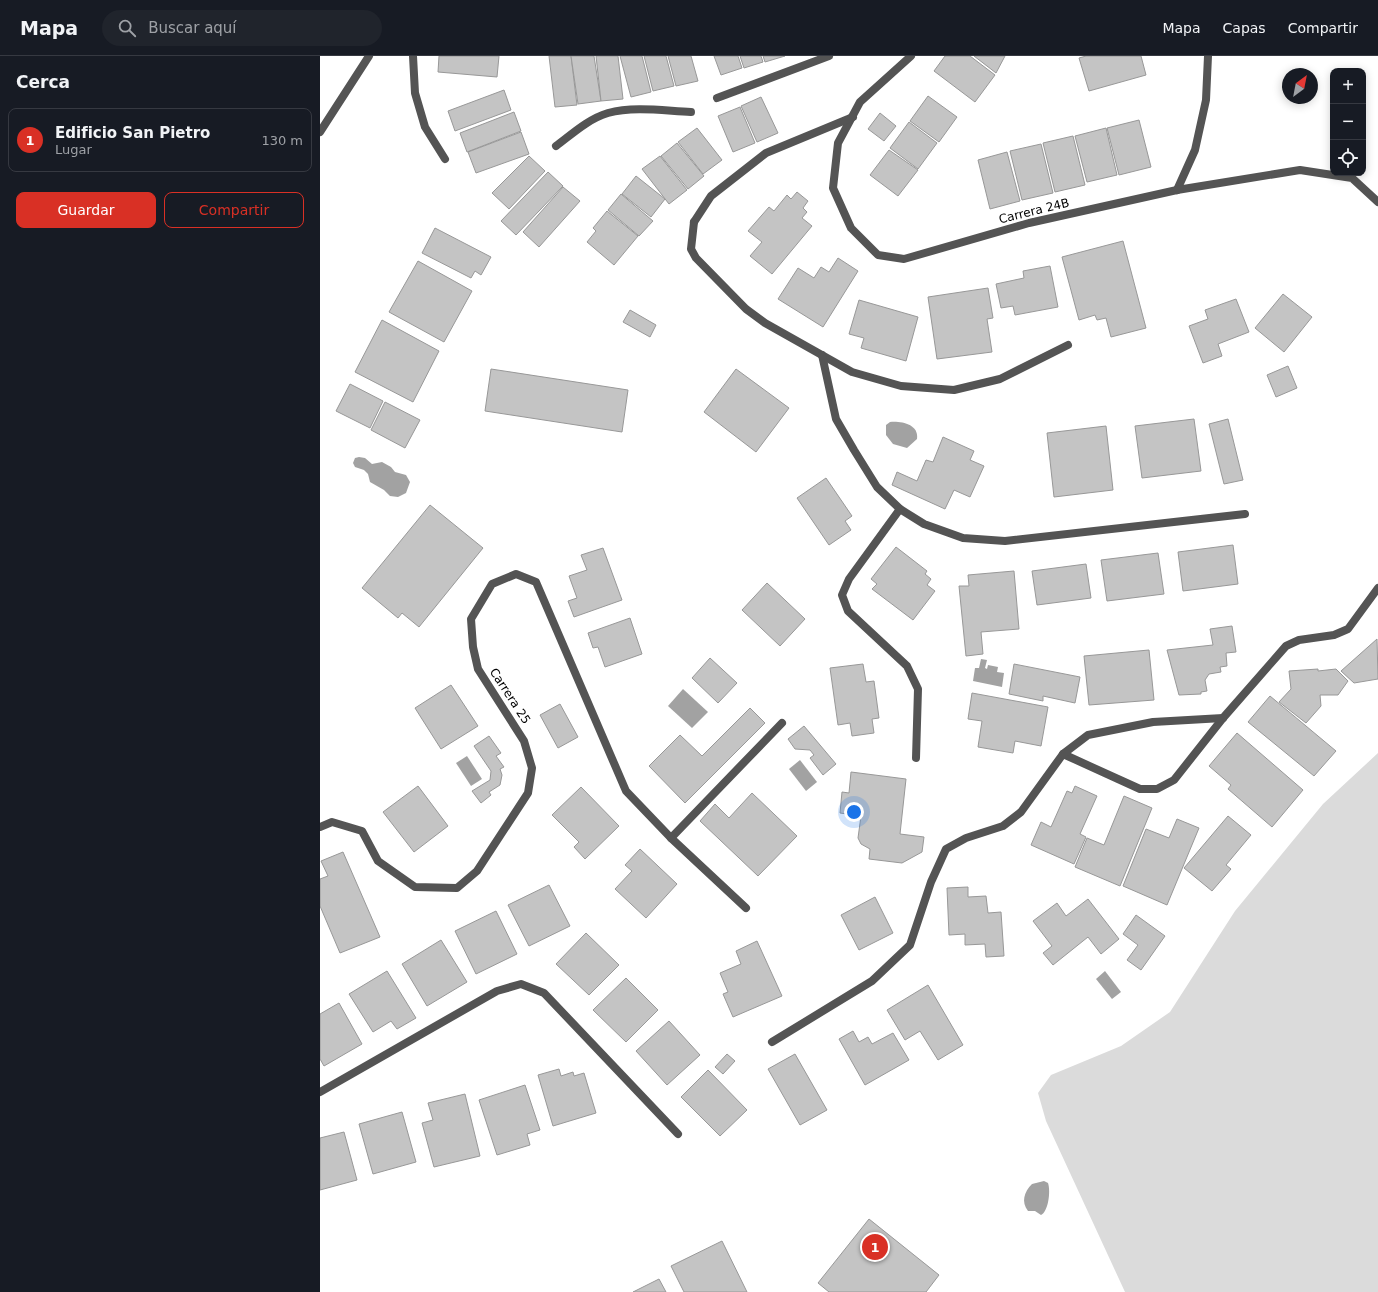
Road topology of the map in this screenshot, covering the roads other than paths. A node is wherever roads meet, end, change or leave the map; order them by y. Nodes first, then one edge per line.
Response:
1 (369, 56) edge
2 (413, 56) edge
3 (829, 56) edge
4 (911, 56) edge
5 (1208, 56) edge
6 (717, 98) dead end
7 (691, 112) dead end
8 (853, 117) junction
9 (320, 132) edge
10 (556, 146) dead end
11 (445, 159) dead end
12 (1177, 190) junction
13 (1378, 202) edge
14 (1068, 345) dead end
15 (822, 355) junction
16 (900, 509) junction
17 (1245, 514) dead end
18 (1378, 588) edge
19 (1223, 718) junction
20 (782, 723) dead end
21 (1063, 754) junction
22 (916, 758) dead end
23 (320, 827) edge
24 (671, 838) junction
25 (746, 908) dead end
26 (772, 1042) dead end
27 (320, 1092) edge
28 (678, 1134) dead end

1 - 9 street
2 - 11 street
3 - 6 street
4 - 8 street, Carrera 24B
5 - 12 street
7 - 10 street
8 - 12 street, Carrera 24B
8 - 15 street
12 - 13 street, Carrera 24B
14 - 15 street
15 - 16 street
16 - 17 street
16 - 22 street
18 - 19 street
19 - 21 street
19 - 21 street
20 - 24 street
21 - 26 street
23 - 24 street, Carrera 25
24 - 25 street, Carrera 25
27 - 28 street

